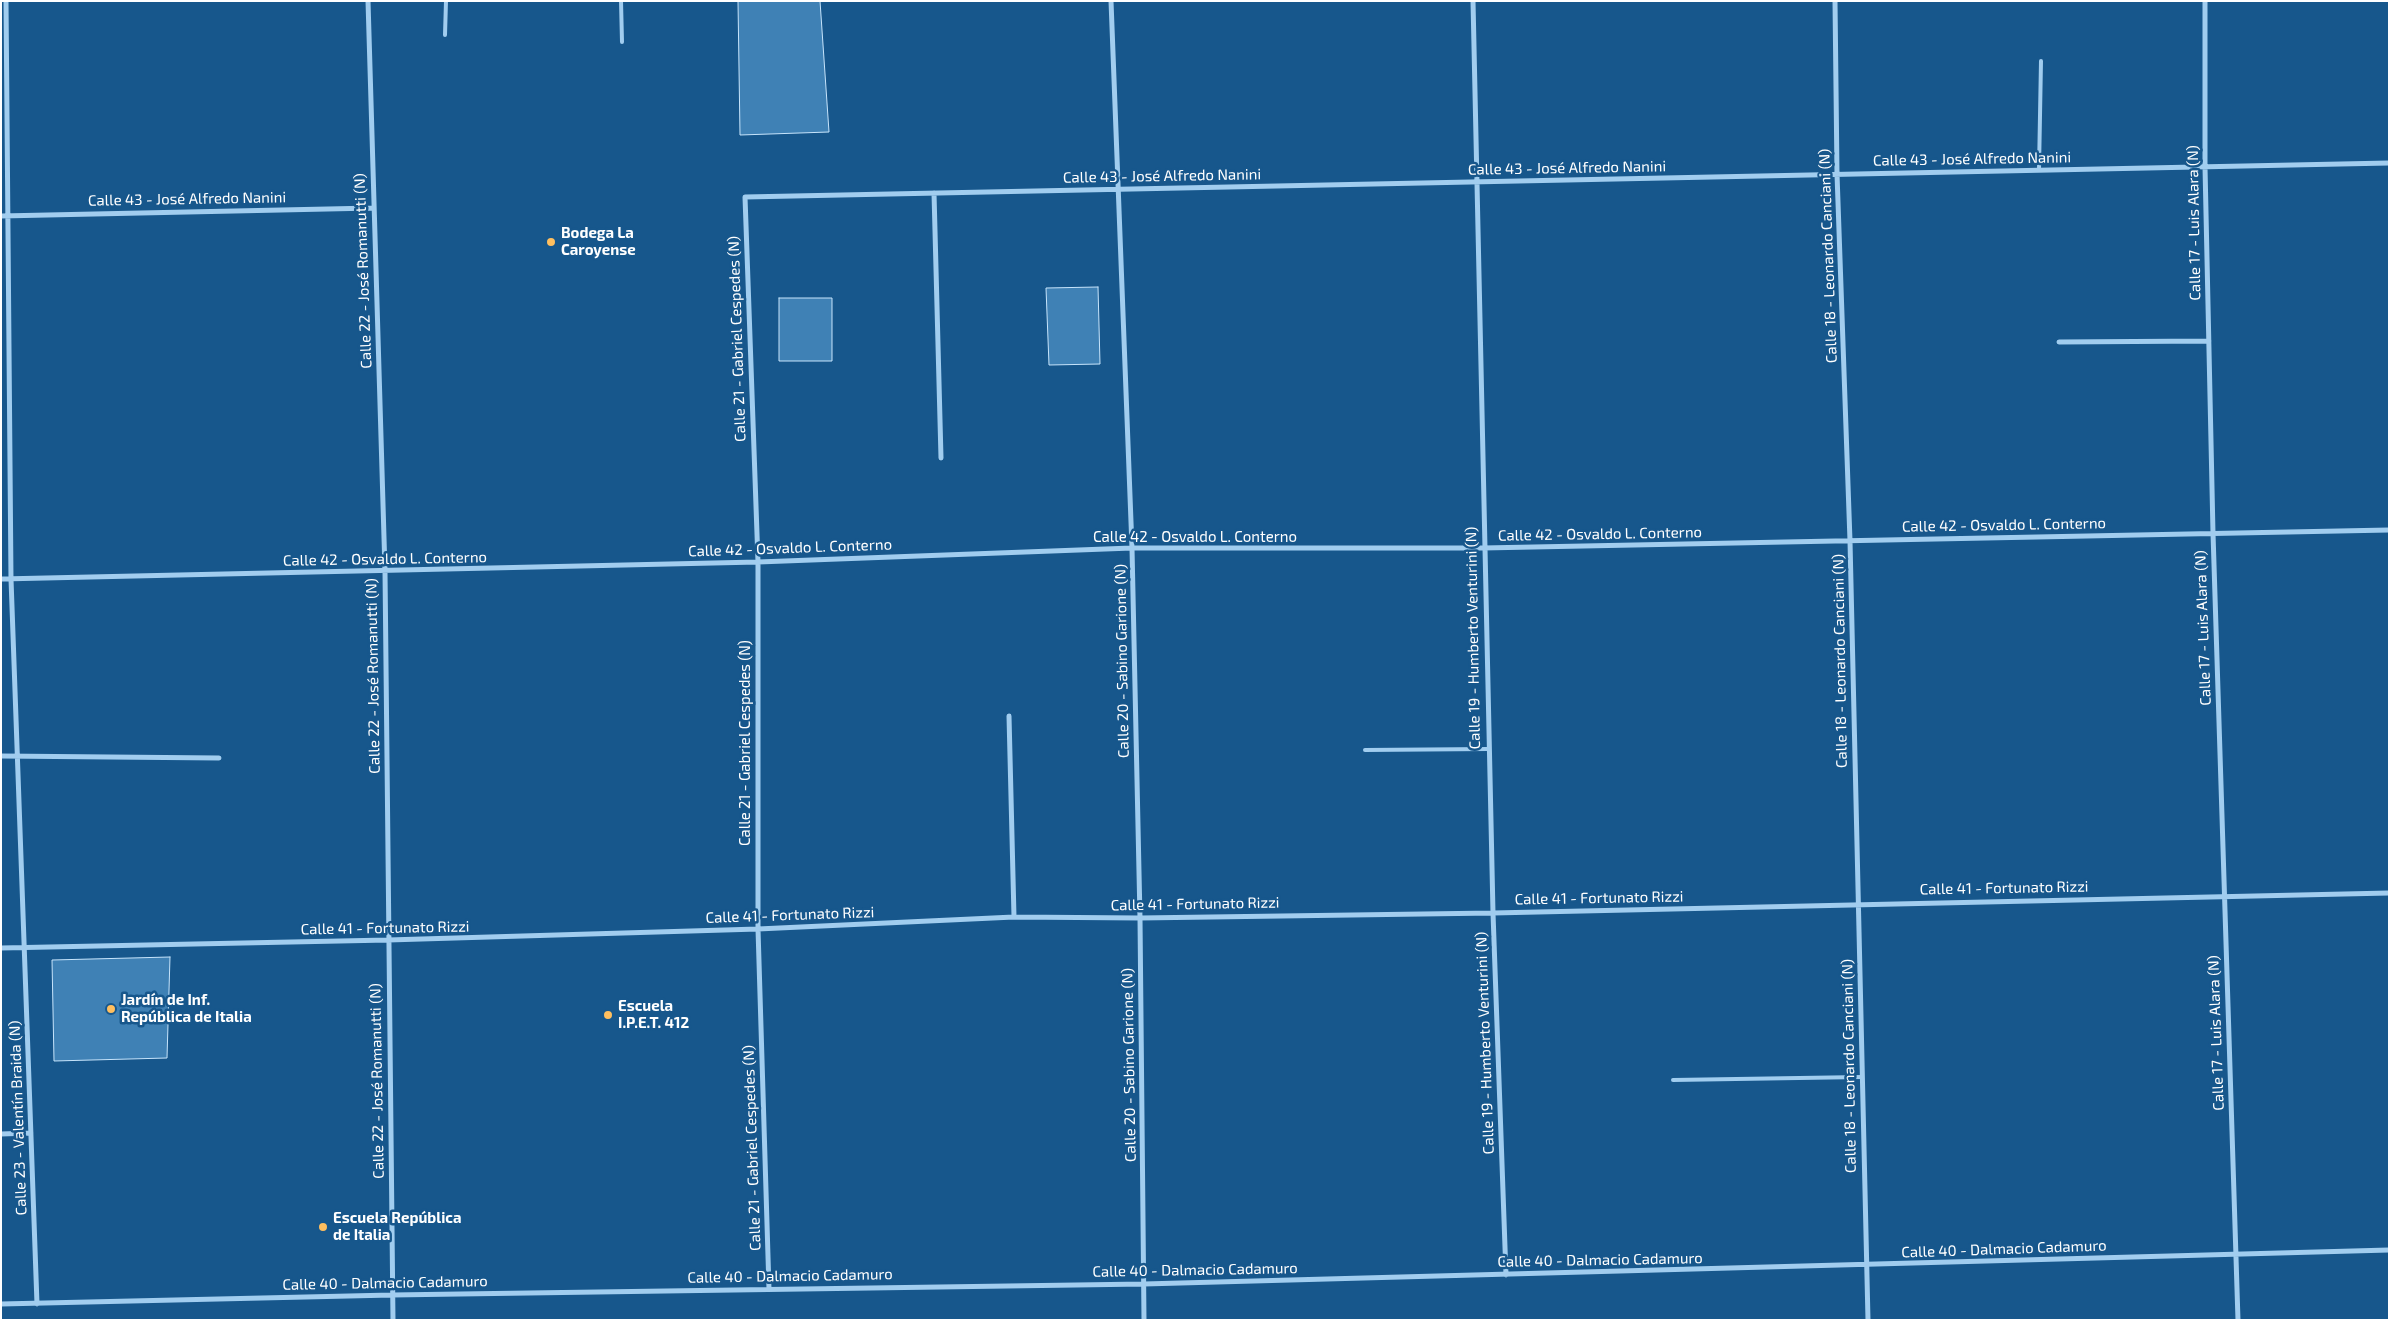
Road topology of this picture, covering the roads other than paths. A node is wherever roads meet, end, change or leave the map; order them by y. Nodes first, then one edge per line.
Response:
1 (6, 1) edge
2 (368, 1) edge
3 (446, 1) edge
4 (621, 1) edge
5 (1111, 1) edge
6 (1473, 1) edge
7 (1835, 1) edge
8 (2206, 1) edge
9 (445, 35) dead end
10 (622, 42) dead end
11 (2041, 61) dead end
12 (2389, 163) edge
13 (2205, 167) junction
14 (2039, 170) junction
15 (1837, 174) junction
16 (1476, 182) junction
17 (1120, 189) junction
18 (934, 193) junction
19 (745, 197) joint
20 (374, 208) junction
21 (1, 216) edge
22 (8, 216) junction
23 (2209, 341) junction
24 (2058, 342) dead end
25 (941, 458) dead end
26 (2389, 530) edge
27 (2213, 533) junction
28 (1850, 541) junction
29 (1132, 548) junction
30 (1484, 548) junction
31 (758, 562) junction
32 (385, 571) junction
33 (1, 579) edge
34 (11, 579) junction
35 (1009, 716) dead end
36 (1488, 749) junction
37 (1365, 750) dead end
38 (1, 756) edge
39 (18, 756) junction
40 (219, 758) dead end
41 (2389, 893) edge
42 (2223, 896) junction
43 (1858, 904) junction
44 (1493, 913) junction
45 (1014, 917) junction
46 (1140, 918) junction
47 (758, 929) junction
48 (388, 940) junction
49 (1, 948) edge
50 (24, 948) junction
51 (1862, 1077) junction
52 (1673, 1080) dead end
53 (31, 1133) junction
54 (1, 1134) edge
55 (2389, 1250) edge
56 (2236, 1255) junction
57 (1866, 1266) junction
58 (1506, 1275) junction
59 (1144, 1284) junction
60 (769, 1289) junction
61 (392, 1295) junction
62 (1, 1304) edge
63 (37, 1304) junction
64 (393, 1320) edge
65 (1144, 1320) edge
66 (1868, 1320) edge
67 (2238, 1320) edge

1 - 22 street, Calle 23 - Valentín Braida (N)
2 - 20 street, Calle 22 - José Romanutti (N)
3 - 9 lane
4 - 10 lane
5 - 17 street, Calle 20 - Sabino Garione (N)
6 - 16 street, Calle 19 - Humberto Venturini (N)
7 - 15 street, Calle 18 - Leonardo Canciani (N)
8 - 13 street, Calle 17 - Luis Alara (N)
11 - 14 lane
12 - 13 street, Calle 43 - José Alfredo Nanini
13 - 14 street, Calle 43 - José Alfredo Nanini
13 - 23 street, Calle 17 - Luis Alara (N)
14 - 15 street, Calle 43 - José Alfredo Nanini
15 - 16 street, Calle 43 - José Alfredo Nanini
15 - 28 street, Calle 18 - Leonardo Canciani (N)
16 - 17 street, Calle 43 - José Alfredo Nanini
16 - 30 street, Calle 19 - Humberto Venturini (N)
17 - 18 street, Calle 43 - José Alfredo Nanini
17 - 29 street, Calle 20 - Sabino Garione (N)
18 - 19 street, Calle 43 - José Alfredo Nanini
18 - 25 street
19 - 31 street, Calle 21 - Gabriel Cespedes (N)
20 - 22 street, Calle 43 - José Alfredo Nanini
20 - 32 street, Calle 22 - José Romanutti (N)
21 - 22 street, Calle 43 - José Alfredo Nanini
22 - 34 street, Calle 23 - Valentín Braida (N)
23 - 24 street
23 - 27 street, Calle 17 - Luis Alara (N)
26 - 27 street, Calle 42 - Osvaldo L. Conterno
27 - 28 street, Calle 42 - Osvaldo L. Conterno
27 - 42 street, Calle 17 - Luis Alara (N)
28 - 30 street, Calle 42 - Osvaldo L. Conterno
28 - 43 street, Calle 18 - Leonardo Canciani (N)
29 - 30 street, Calle 42 - Osvaldo L. Conterno
29 - 31 street, Calle 42 - Osvaldo L. Conterno
29 - 46 street, Calle 20 - Sabino Garione (N)
30 - 36 street, Calle 19 - Humberto Venturini (N)
31 - 32 street, Calle 42 - Osvaldo L. Conterno
31 - 47 street, Calle 21 - Gabriel Cespedes (N)
32 - 34 street, Calle 42 - Osvaldo L. Conterno
32 - 48 street, Calle 22 - José Romanutti (N)
33 - 34 street, Calle 42 - Osvaldo L. Conterno
34 - 39 street, Calle 23 - Valentín Braida (N)
35 - 45 street
36 - 37 lane
36 - 44 street, Calle 19 - Humberto Venturini (N)
38 - 39 street
39 - 40 street
39 - 50 street, Calle 23 - Valentín Braida (N)
41 - 42 street, Calle 41 - Fortunato Rizzi
42 - 43 street, Calle 41 - Fortunato Rizzi
42 - 56 street, Calle 17 - Luis Alara (N)
43 - 44 street, Calle 41 - Fortunato Rizzi
43 - 51 street, Calle 18 - Leonardo Canciani (N)
44 - 46 street, Calle 41 - Fortunato Rizzi
44 - 58 street, Calle 19 - Humberto Venturini (N)
45 - 46 street, Calle 41 - Fortunato Rizzi
45 - 47 street, Calle 41 - Fortunato Rizzi
46 - 59 street, Calle 20 - Sabino Garione (N)
47 - 48 street, Calle 41 - Fortunato Rizzi
47 - 60 street, Calle 21 - Gabriel Cespedes (N)
48 - 50 street, Calle 41 - Fortunato Rizzi
48 - 61 street, Calle 22 - José Romanutti (N)
49 - 50 street, Calle 41 - Fortunato Rizzi
50 - 53 street, Calle 23 - Valentín Braida (N)
51 - 52 lane
51 - 57 street, Calle 18 - Leonardo Canciani (N)
53 - 54 street
53 - 63 street, Calle 23 - Valentín Braida (N)
55 - 56 street, Calle 40 - Dalmacio Cadamuro
56 - 57 street, Calle 40 - Dalmacio Cadamuro
56 - 67 street, Calle 17 - Luis Alara (N)
57 - 58 street, Calle 40 - Dalmacio Cadamuro
57 - 66 street, Calle 18 - Leonardo Canciani (N)
58 - 59 street, Calle 40 - Dalmacio Cadamuro
59 - 60 street, Calle 40 - Dalmacio Cadamuro
59 - 65 street, Calle 20 - Sabino Garione (N)
60 - 61 street, Calle 40 - Dalmacio Cadamuro
61 - 63 street, Calle 40 - Dalmacio Cadamuro
61 - 64 street, Calle 22 - José Romanutti (N)
62 - 63 street, Calle 40 - Dalmacio Cadamuro

